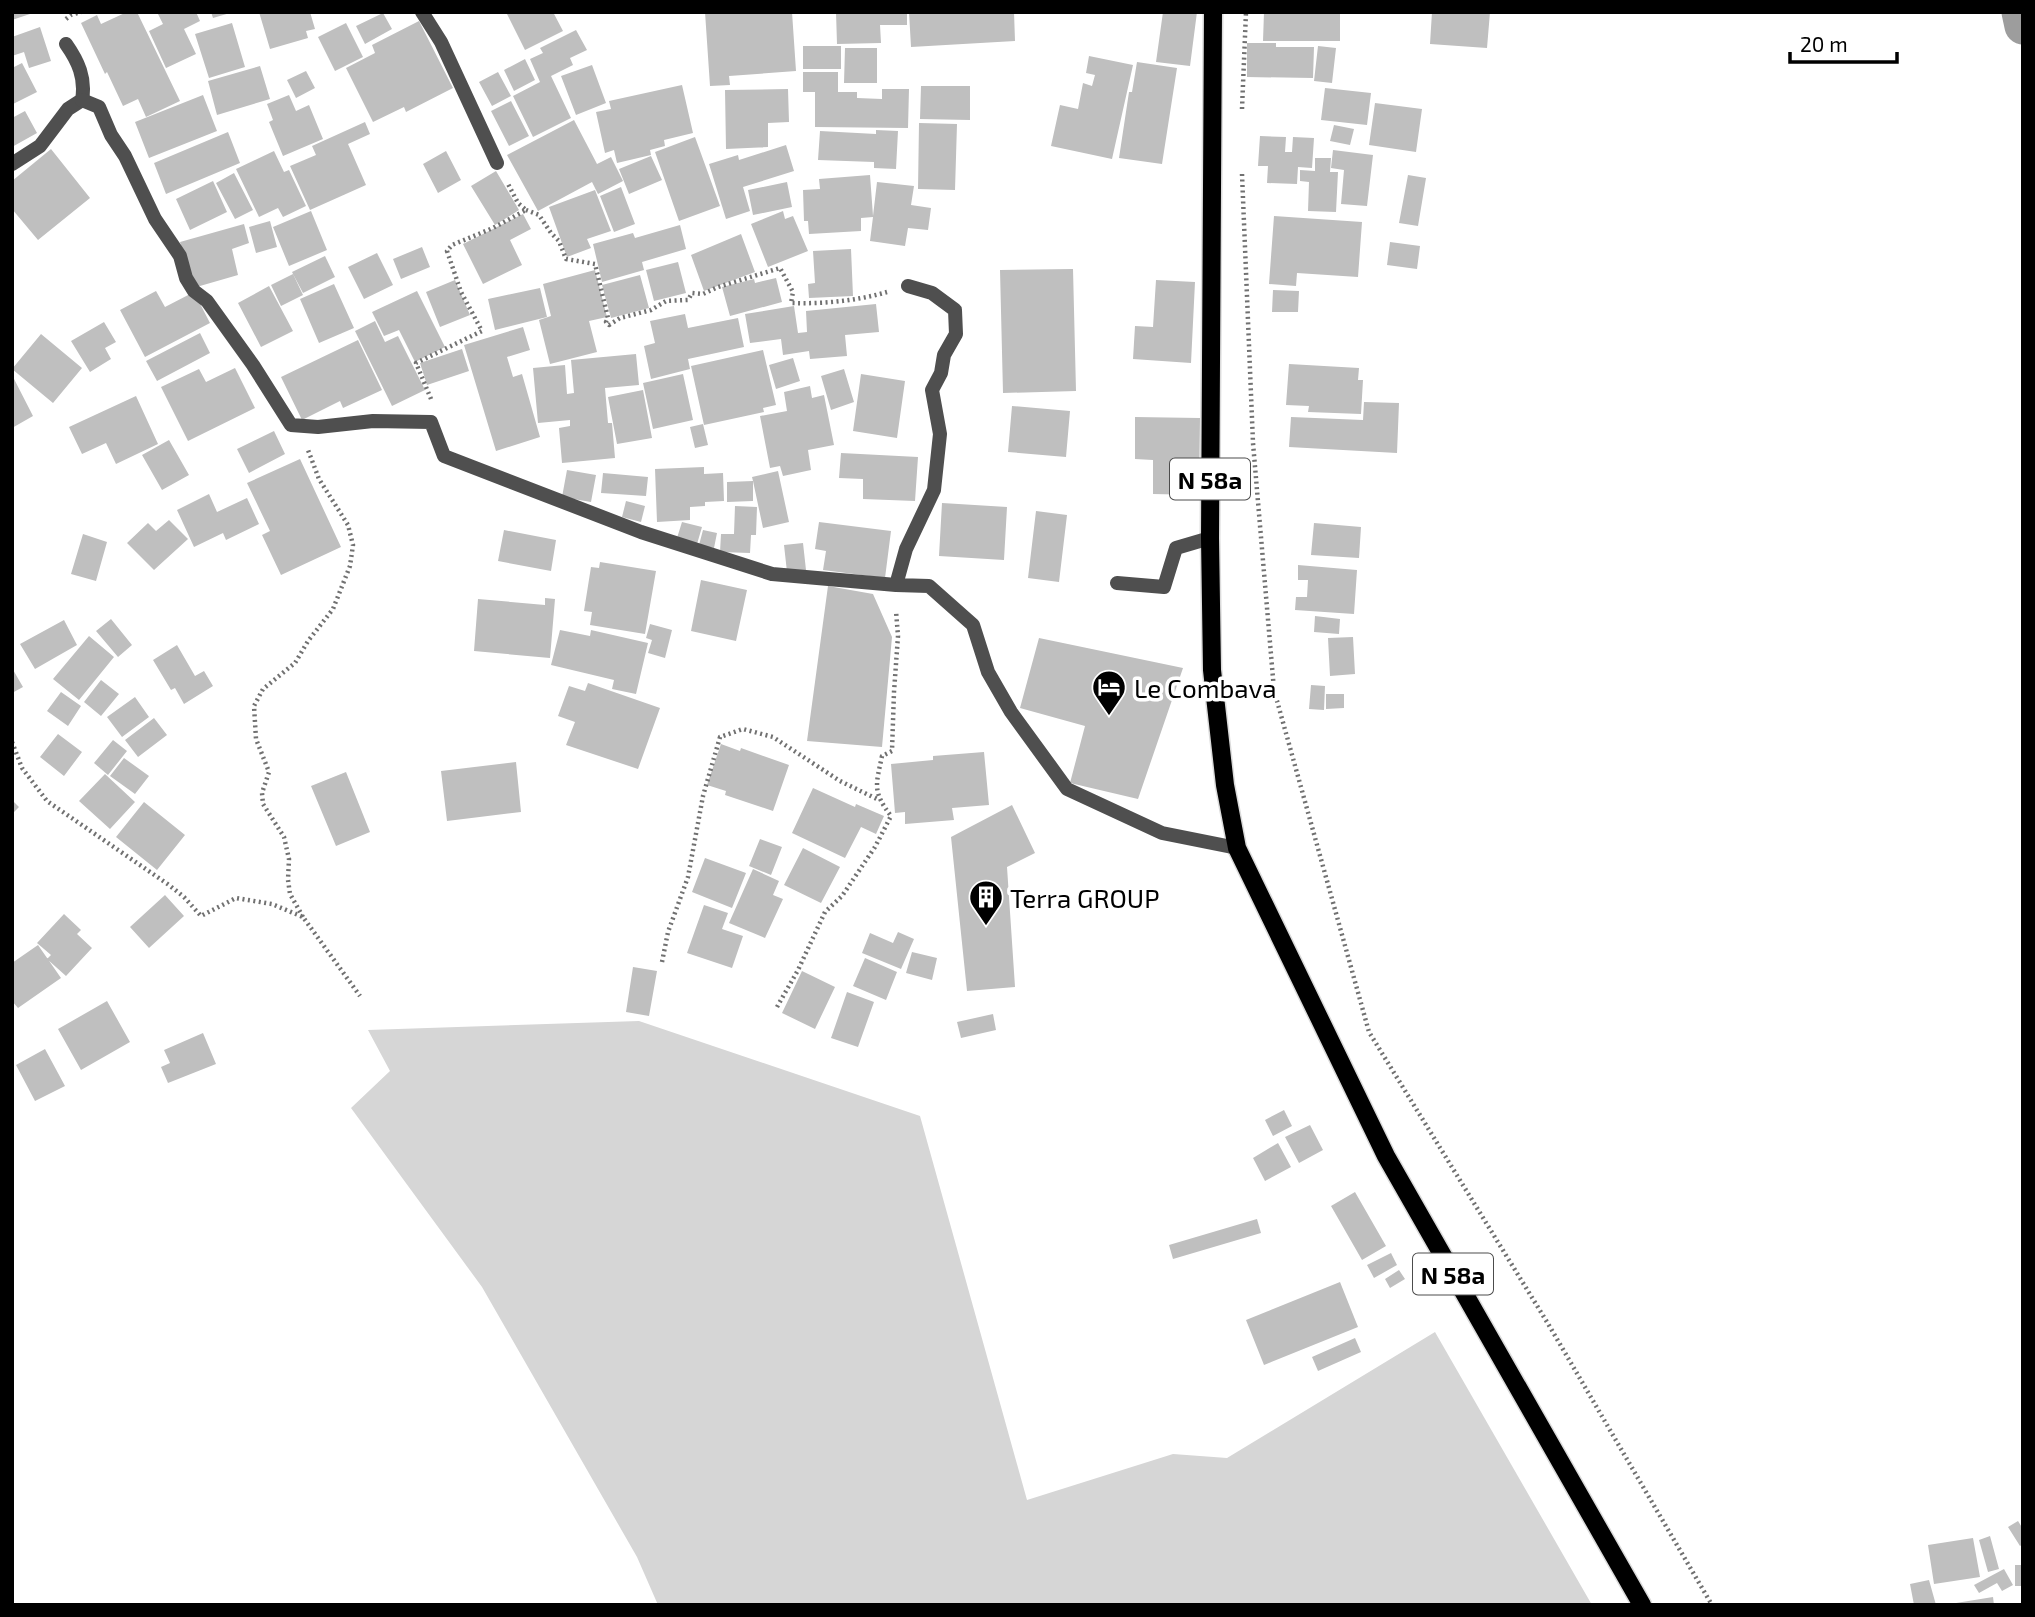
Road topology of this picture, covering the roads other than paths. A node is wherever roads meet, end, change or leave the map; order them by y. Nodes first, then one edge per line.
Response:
1 (422, 12) edge
2 (1213, 12) edge
3 (66, 44) dead end
4 (82, 100) junction
5 (497, 163) road end
6 (12, 164) edge
7 (908, 286) road end
8 (1210, 538) junction
9 (1117, 583) dead end
10 (896, 585) junction
11 (1237, 848) junction
12 (1642, 1605) edge

1 - 5 street
2 - 8 main road, N 58a
3 - 4 street
4 - 6 street
4 - 10 street
7 - 10 street
8 - 9 street
8 - 11 main road, N 58a
10 - 11 street
11 - 12 main road, N 58a

